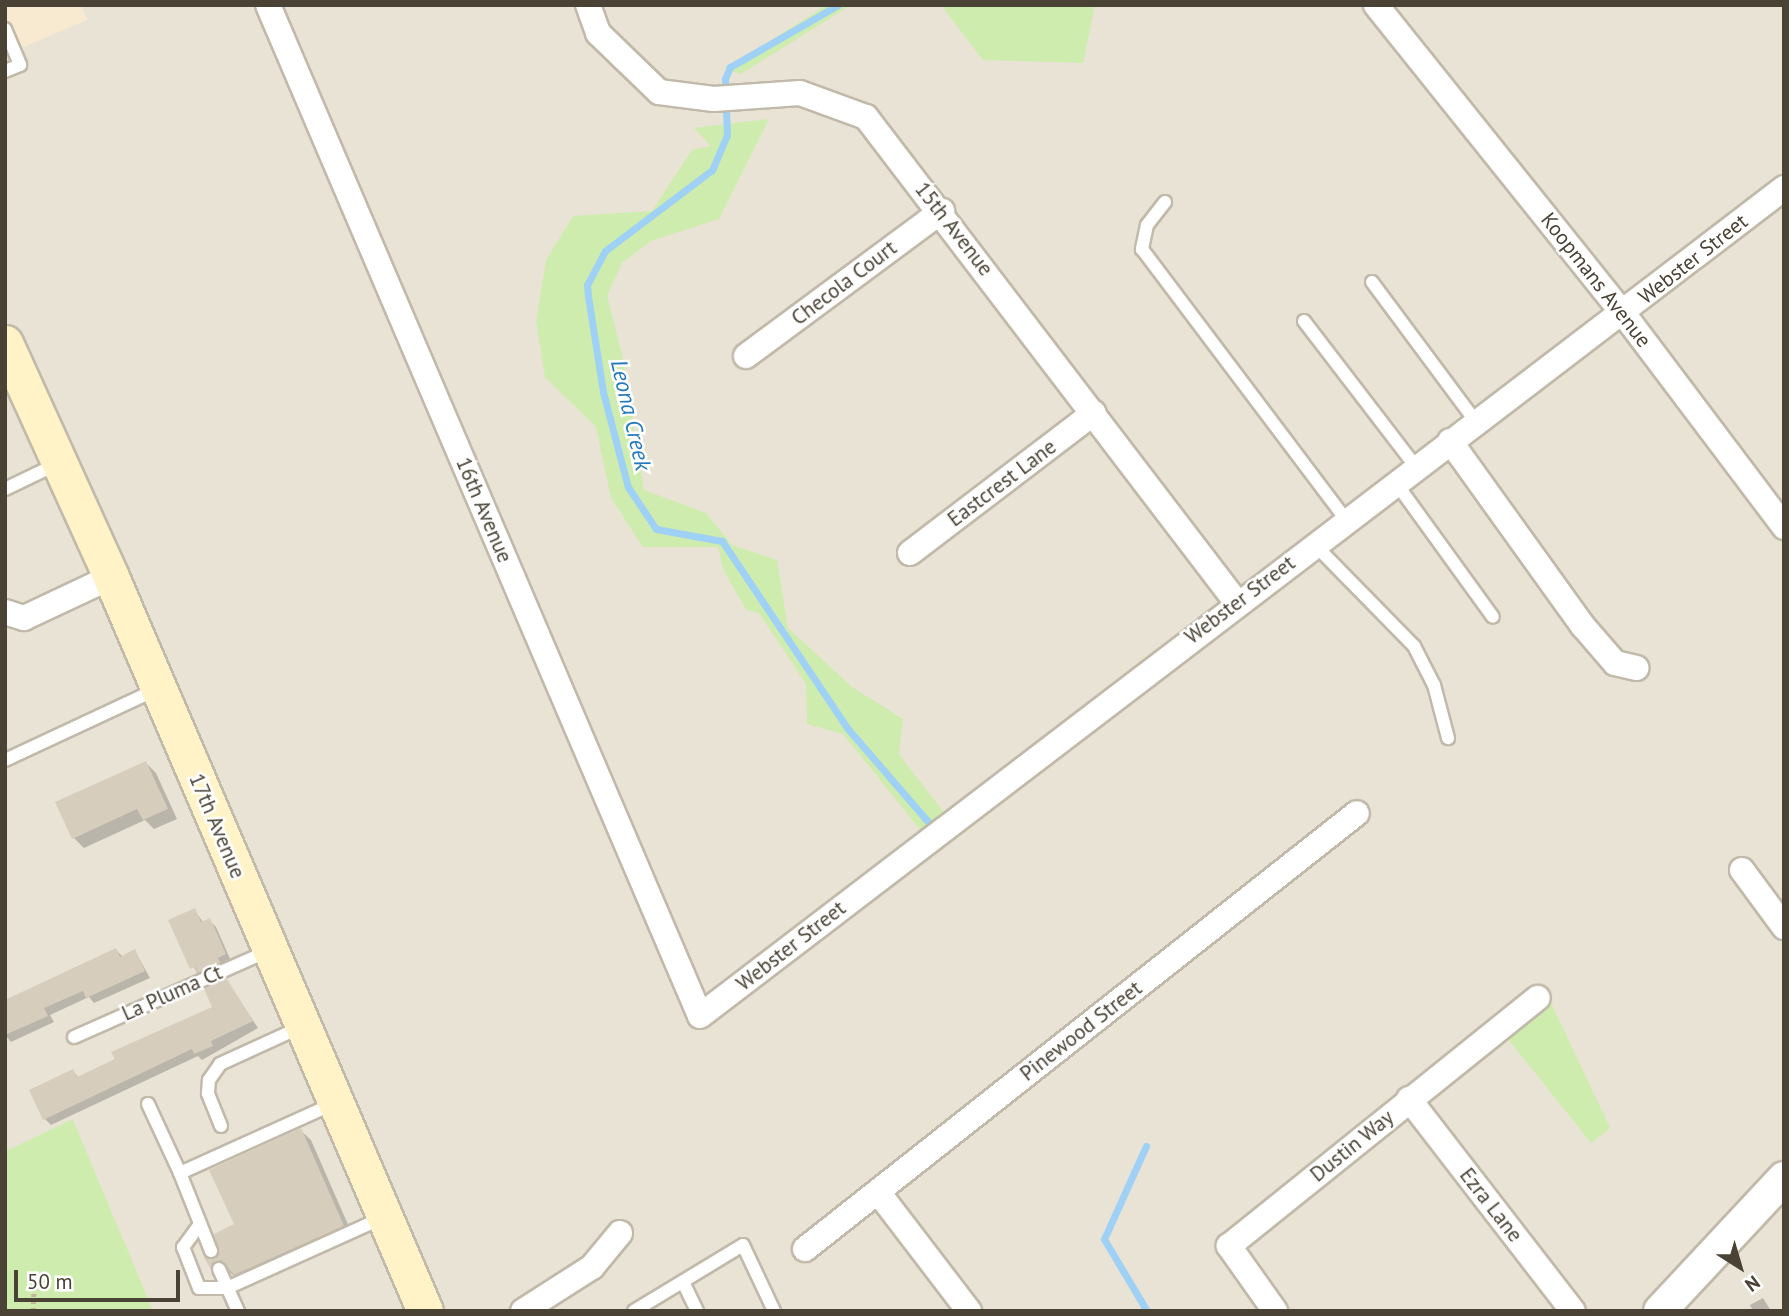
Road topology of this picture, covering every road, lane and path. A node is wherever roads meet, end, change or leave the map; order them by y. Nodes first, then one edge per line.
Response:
1 (268, 5) edge
2 (588, 5) edge
3 (1376, 5) edge
4 (5, 29) edge
5 (5, 71) edge
6 (1784, 188) edge
7 (1165, 202) dead end
8 (942, 211) junction
9 (1372, 282) dead end
10 (1623, 313) junction
11 (1304, 321) dead end
12 (7, 352) edge
13 (746, 356) dead end
14 (1094, 413) junction
15 (1476, 422) junction
16 (1450, 441) junction
17 (59, 463) junction
18 (1416, 467) junction
19 (1395, 482) junction
20 (5, 489) edge
21 (1346, 520) junction
22 (1784, 527) edge
23 (1314, 544) junction
24 (910, 553) dead end
25 (111, 577) junction
26 (1237, 603) junction
27 (5, 612) edge
28 (1493, 617) dead end
29 (1636, 668) dead end
30 (158, 689) junction
31 (1448, 738) dead end
32 (5, 761) edge
33 (1357, 813) dead end
34 (1742, 870) dead end
35 (1784, 927) edge
36 (270, 950) junction
37 (1538, 998) dead end
38 (699, 1016) joint
39 (303, 1026) junction
40 (74, 1037) dead end
41 (1409, 1100) junction
42 (336, 1103) junction
43 (148, 1104) dead end
44 (221, 1126) dead end
45 (180, 1173) junction
46 (1784, 1178) edge
47 (878, 1192) junction
48 (384, 1217) junction
49 (200, 1224) junction
50 (620, 1233) dead end
51 (805, 1249) dead end
52 (211, 1251) dead end
53 (219, 1269) dead end
54 (34, 1273) dead end
55 (683, 1282) junction
56 (227, 1288) junction
57 (1662, 1310) edge
58 (33, 1311) edge
59 (238, 1311) edge
60 (425, 1311) edge
61 (523, 1311) edge
62 (634, 1311) edge
63 (697, 1311) edge
64 (774, 1311) edge
65 (969, 1311) edge
66 (1275, 1311) edge
67 (1573, 1311) edge

1 - 38 street, 16th Avenue
2 - 8 street, 15th Avenue
3 - 10 street, Koopmans Avenue
4 - 5 lane
6 - 10 street, Webster Street
7 - 21 lane
8 - 13 street, Checola Court
8 - 14 street, 15th Avenue
9 - 15 lane
10 - 15 street, Webster Street
10 - 22 street, Koopmans Avenue
11 - 18 lane
12 - 17 main road, 17th Avenue
14 - 24 street, Eastcrest Lane
14 - 26 street, 15th Avenue
15 - 16 street, Webster Street
16 - 18 street, Webster Street
16 - 29 street
17 - 20 lane
17 - 25 main road, 17th Avenue
18 - 19 street, Webster Street
19 - 21 street, Webster Street
19 - 28 lane
21 - 23 street, Webster Street
23 - 26 street, Webster Street
23 - 31 lane
25 - 27 street
25 - 30 main road, 17th Avenue
26 - 38 street, Webster Street
30 - 32 lane
30 - 36 main road, 17th Avenue
33 - 47 street, Pinewood Street
34 - 35 street
36 - 39 main road, 17th Avenue
36 - 40 lane, La Pluma Ct
37 - 41 street, Dustin Way
39 - 42 main road, 17th Avenue
39 - 44 lane
41 - 66 street, Dustin Way
41 - 67 street, Ezra Lane
42 - 45 lane
42 - 48 main road, 17th Avenue
43 - 45 lane
45 - 49 lane
46 - 57 street
47 - 51 street, Pinewood Street
47 - 65 street
48 - 56 lane
48 - 60 main road, 17th Avenue
49 - 52 lane
49 - 56 lane
50 - 61 street
53 - 56 lane
54 - 58 path
55 - 62 lane
55 - 63 lane
55 - 64 lane
56 - 59 lane

